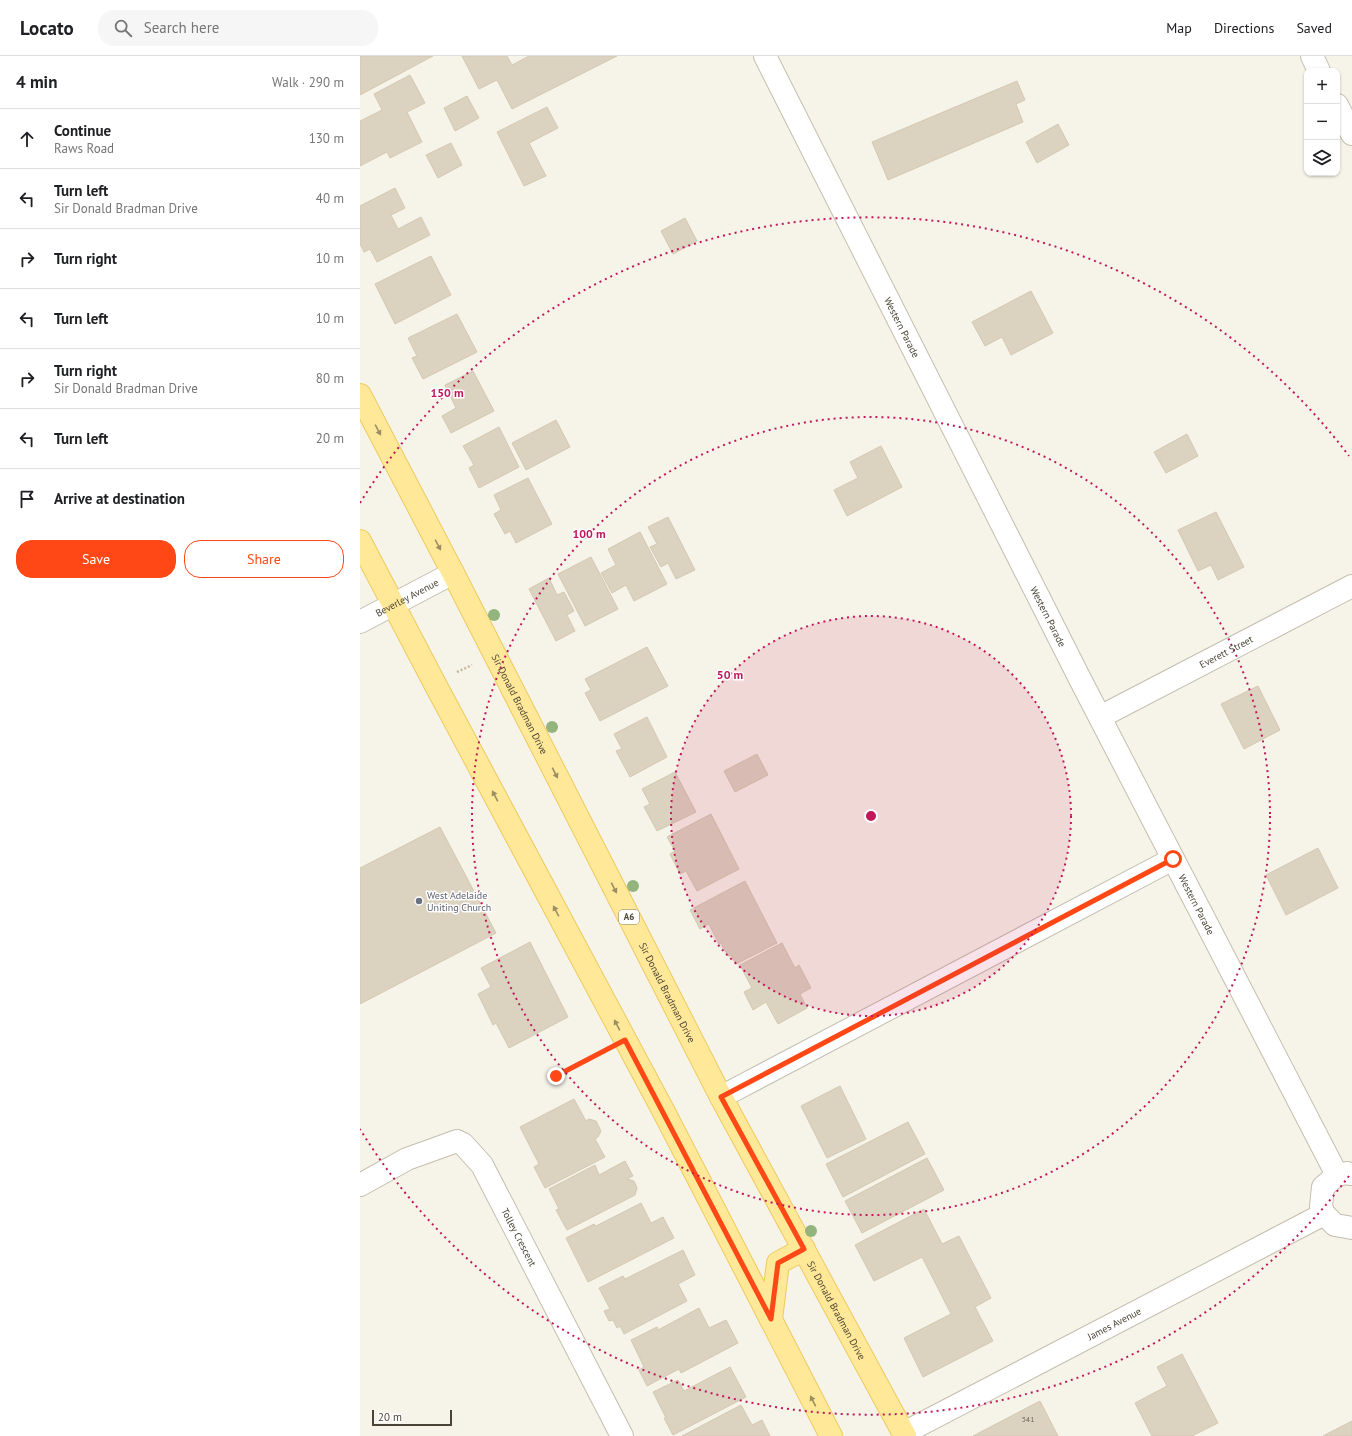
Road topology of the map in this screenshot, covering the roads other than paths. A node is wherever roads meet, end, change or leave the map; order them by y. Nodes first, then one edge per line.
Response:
1 (765, 56) edge
2 (1312, 56) edge
3 (1318, 68) edge
4 (1340, 111) edge
5 (1352, 134) edge
6 (360, 395) edge
7 (360, 542) edge
8 (453, 573) junction
9 (1352, 586) edge
10 (393, 605) junction
11 (360, 622) edge
12 (1100, 717) junction
13 (1173, 859) junction
14 (721, 1097) junction
15 (1344, 1175) edge
16 (360, 1184) edge
17 (1324, 1214) junction
18 (1352, 1228) edge
19 (804, 1249) junction
20 (771, 1319) junction
21 (905, 1434) edge
22 (622, 1436) edge
23 (831, 1436) edge

1 - 12 street, Western Parade
2 - 3 street
4 - 5 street
6 -> 8 main road, Sir Donald Bradman Drive / A6
7 - 10 main road
8 - 10 street, Beverley Avenue
8 -> 14 main road, Sir Donald Bradman Drive / A6
9 - 12 street, Everett Street
10 - 11 street, Beverley Avenue
20 -> 10 main road
12 - 13 street, Western Parade
13 - 14 street
13 - 15 street, Western Parade
14 - 19 main road, Sir Donald Bradman Drive / A6
15 - 17 street
16 - 22 street, Tolley Crescent
17 - 18 street
17 - 21 street, James Avenue
19 - 20 main road
19 - 21 main road, Sir Donald Bradman Drive / A6
23 -> 20 main road

